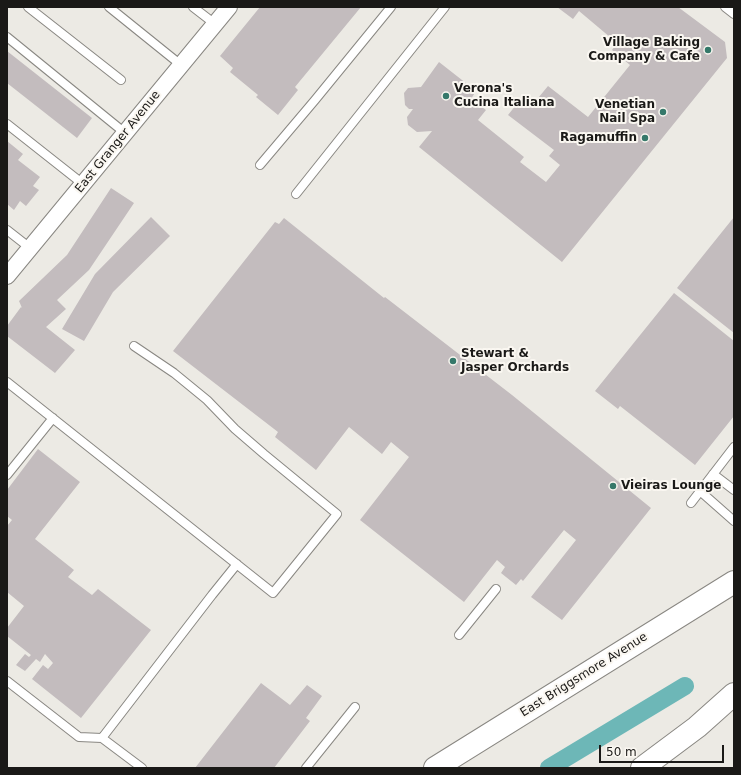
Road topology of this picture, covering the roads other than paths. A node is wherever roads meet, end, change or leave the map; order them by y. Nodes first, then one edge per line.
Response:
1 (28, 7) edge
2 (109, 7) edge
3 (193, 7) edge
4 (229, 7) edge
5 (390, 7) edge
6 (445, 7) edge
7 (725, 7) edge
8 (734, 14) edge
9 (215, 24) junction
10 (7, 37) edge
11 (181, 65) junction
12 (121, 80) dead end
13 (7, 124) edge
14 (125, 133) junction
15 (260, 165) dead end
16 (83, 184) junction
17 (296, 194) dead end
18 (7, 230) edge
19 (30, 248) junction
20 (7, 276) edge
21 (134, 346) dead end
22 (7, 382) edge
23 (53, 418) junction
24 (734, 447) edge
25 (713, 474) junction
26 (7, 475) edge
27 (734, 490) edge
28 (700, 491) junction
29 (691, 503) dead end
30 (734, 521) edge
31 (237, 564) junction
32 (734, 582) edge
33 (496, 589) dead end
34 (459, 635) dead end
35 (7, 681) edge
36 (734, 694) edge
37 (355, 707) dead end
38 (102, 738) junction
39 (142, 768) edge
40 (306, 768) edge
41 (435, 768) edge
42 (642, 768) edge

1 - 12 lane
2 - 11 lane
3 - 9 lane
4 - 9 street, East Granger Avenue
5 - 15 lane
6 - 17 lane
7 - 8 lane
9 - 11 street, East Granger Avenue
10 - 14 lane
11 - 14 street, East Granger Avenue
13 - 16 lane
14 - 16 street, East Granger Avenue
16 - 19 street, East Granger Avenue
18 - 19 lane
19 - 20 street, East Granger Avenue
21 - 31 lane
22 - 23 lane
23 - 26 lane
23 - 31 lane
24 - 25 lane
25 - 27 lane
25 - 28 lane
28 - 29 lane
28 - 30 lane
31 - 38 lane
32 - 41 main road, East Briggsmore Avenue
33 - 34 lane
35 - 38 lane
36 - 42 main road
37 - 40 lane
38 - 39 lane

